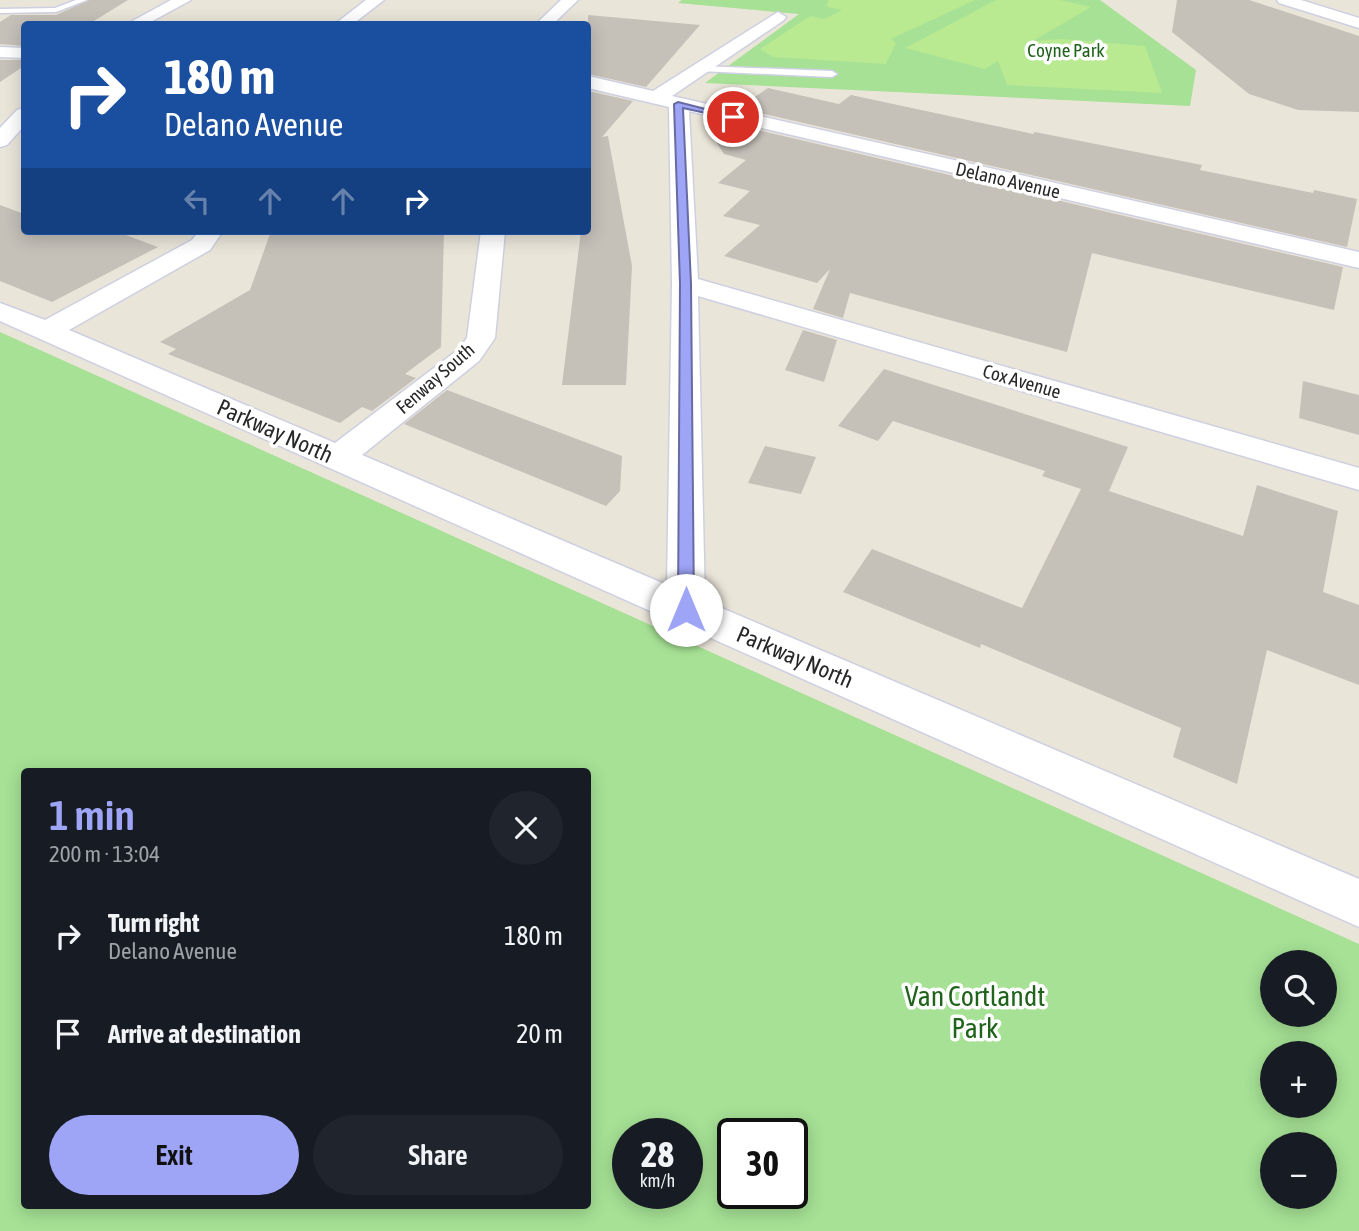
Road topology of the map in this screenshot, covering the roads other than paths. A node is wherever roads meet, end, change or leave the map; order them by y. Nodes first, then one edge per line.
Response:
1 (83, 0) edge
2 (183, 0) edge
3 (376, 0) edge
4 (570, 0) edge
5 (1285, 0) edge
6 (0, 11) edge
7 (778, 17) dead end
8 (141, 21) edge
9 (347, 21) edge
10 (547, 21) edge
11 (1359, 23) edge
12 (0, 52) edge
13 (21, 52) edge
14 (702, 69) junction
15 (832, 74) dead end
16 (591, 83) edge
17 (667, 102) junction
18 (21, 117) edge
19 (0, 141) edge
20 (208, 235) edge
21 (493, 235) edge
22 (1359, 260) edge
23 (685, 284) junction
24 (0, 311) edge
25 (47, 331) junction
26 (337, 458) junction
27 (1359, 478) edge
28 (686, 610) junction
29 (1359, 902) edge

1 - 6 lane
2 - 8 street
3 - 9 street
4 - 10 street
5 - 11 street
7 - 14 street
12 - 13 street
14 - 15 lane
14 - 17 street
16 - 17 street, Delano Avenue
17 - 22 street, Delano Avenue
17 - 23 street
18 - 19 street
20 - 25 street
21 - 26 street, Fenway South
23 - 27 street, Cox Avenue
23 - 28 street
24 - 25 street, Parkway North
25 - 26 street, Parkway North
26 - 28 street, Parkway North
28 - 29 street, Parkway North

